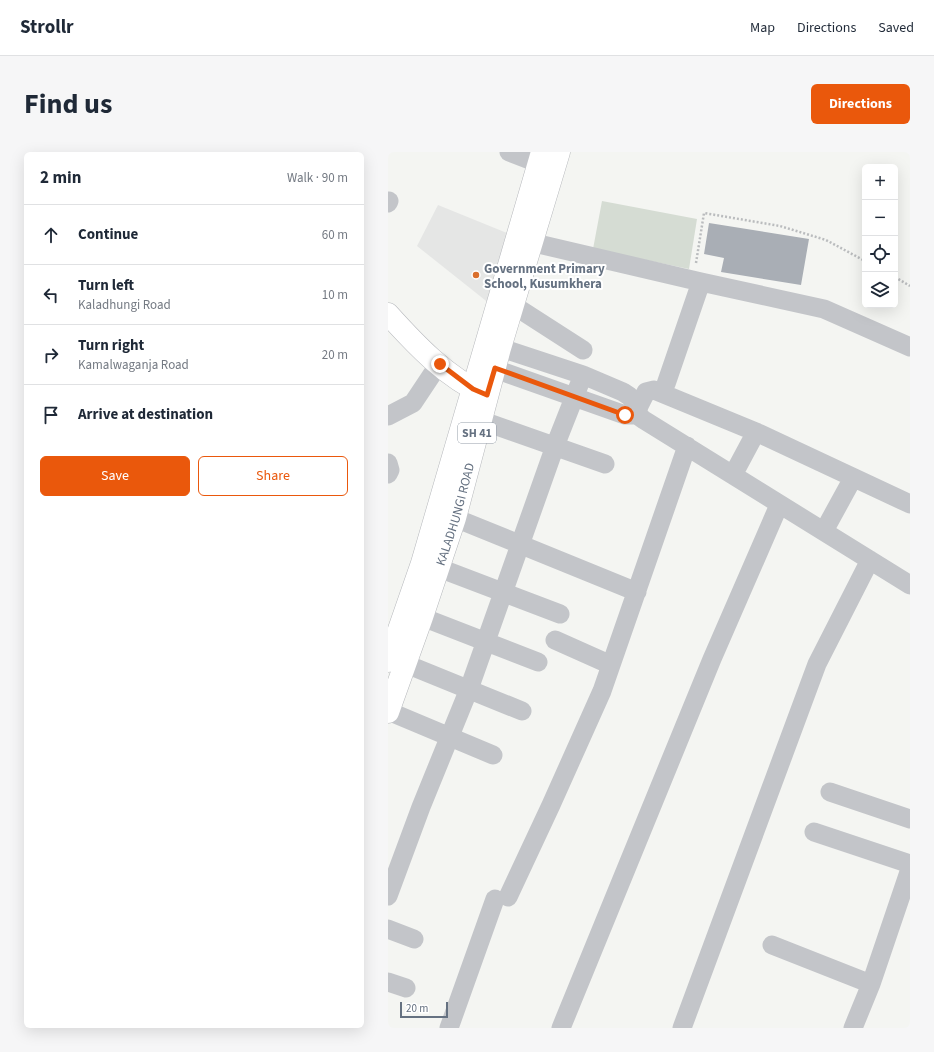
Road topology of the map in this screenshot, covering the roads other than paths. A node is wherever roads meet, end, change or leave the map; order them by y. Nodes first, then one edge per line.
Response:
1 (509, 152) edge
2 (548, 159) edge
3 (523, 241) junction
4 (701, 282) junction
5 (513, 305) junction
6 (388, 314) edge
7 (493, 345) junction
8 (910, 347) edge
9 (584, 350) dead end
10 (440, 364) junction
11 (495, 368) junction
12 (583, 375) junction
13 (666, 384) dead end
14 (480, 392) junction
15 (575, 397) junction
16 (638, 410) junction
17 (388, 416) edge
18 (480, 420) junction
19 (756, 432) junction
20 (556, 446) junction
21 (687, 446) junction
22 (388, 463) edge
23 (605, 464) dead end
24 (388, 474) edge
25 (733, 475) junction
26 (853, 478) junction
27 (910, 504) edge
28 (779, 505) junction
29 (454, 518) junction
30 (824, 531) junction
31 (520, 544) junction
32 (870, 560) junction
33 (439, 568) junction
34 (910, 585) edge
35 (503, 592) junction
36 (637, 592) junction
37 (560, 614) dead end
38 (422, 617) junction
39 (555, 640) dead end
40 (486, 641) junction
41 (538, 662) dead end
42 (397, 663) edge
43 (611, 665) junction
44 (469, 689) junction
45 (522, 711) dead end
46 (388, 712) edge
47 (449, 736) junction
48 (493, 755) dead end
49 (830, 792) dead end
50 (910, 819) edge
51 (814, 832) dead end
52 (910, 864) edge
53 (910, 869) edge
54 (391, 876) edge
55 (388, 896) edge
56 (388, 929) edge
57 (414, 939) dead end
58 (772, 944) dead end
59 (388, 982) edge
60 (871, 984) junction
61 (406, 988) dead end
62 (449, 1028) edge
63 (561, 1028) edge
64 (682, 1028) edge
65 (853, 1028) edge

1 - 2 street
2 - 3 main road, KALADHUNGI ROAD / SH 41
3 - 4 street
3 - 5 main road, KALADHUNGI ROAD / SH 41
3 - 7 main road, KALADHUNGI ROAD / SH 41
4 - 8 street
4 - 13 street
5 - 7 main road, KALADHUNGI ROAD / SH 41
5 - 9 street
6 - 10 main road
7 - 11 main road, KALADHUNGI ROAD / SH 41
7 - 12 street
7 - 14 main road, KALADHUNGI ROAD / SH 41
10 - 14 main road
10 - 17 street
11 - 14 main road, KALADHUNGI ROAD / SH 41
11 - 15 street
12 - 15 street
12 - 16 street
14 - 18 main road, KALADHUNGI ROAD / SH 41
14 - 42 main road, KALADHUNGI ROAD / SH 41
15 - 16 street
15 - 20 street
16 - 19 street
16 - 21 street
18 - 20 street
18 - 29 main road, KALADHUNGI ROAD / SH 41
19 - 25 street
19 - 26 street
20 - 23 street
20 - 31 street
21 - 25 street
21 - 36 street
22 - 24 street
25 - 28 street
26 - 27 street
26 - 30 street
28 - 30 street
28 - 63 street
29 - 31 street
29 - 33 main road, KALADHUNGI ROAD / SH 41
30 - 32 street
31 - 35 street
31 - 36 street
32 - 34 street
32 - 64 street
33 - 35 street
33 - 38 main road, KALADHUNGI ROAD / SH 41
35 - 37 street
35 - 40 street
36 - 43 street
38 - 40 street
38 - 42 main road, KALADHUNGI ROAD / SH 41
39 - 43 street
40 - 41 street
40 - 44 street
42 - 44 street
42 - 46 main road, KALADHUNGI ROAD / SH 41
43 - 62 street
44 - 45 street
44 - 47 street
46 - 47 street
47 - 48 street
47 - 54 street
49 - 50 street
51 - 52 street
53 - 60 street
54 - 55 street
56 - 57 street
58 - 60 street
59 - 61 street
60 - 65 street

